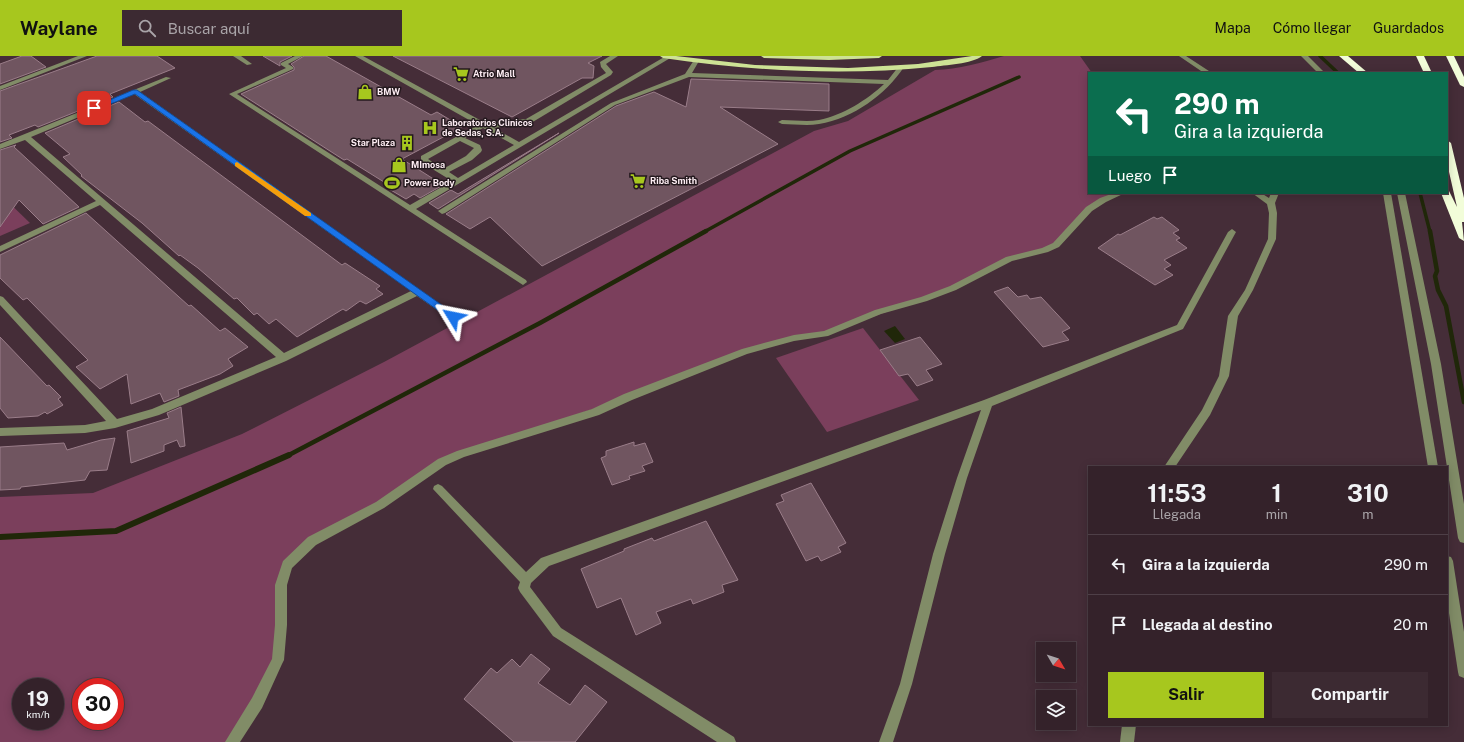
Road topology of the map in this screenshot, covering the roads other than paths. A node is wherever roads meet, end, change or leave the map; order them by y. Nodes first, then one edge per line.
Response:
1 (64, 56) edge
2 (84, 56) edge
3 (236, 56) edge
4 (300, 56) edge
5 (358, 56) edge
6 (615, 56) edge
7 (666, 56) edge
8 (764, 56) edge
9 (879, 56) edge
10 (979, 56) edge
11 (1182, 56) edge
12 (1296, 56) edge
13 (1304, 56) edge
14 (1343, 56) edge
15 (1420, 56) edge
16 (1450, 56) edge
17 (71, 61) junction
18 (696, 61) junction
19 (250, 64) dead end
20 (901, 67) junction
21 (884, 69) junction
22 (1207, 72) edge
23 (1311, 72) edge
24 (1321, 72) edge
25 (1363, 72) edge
26 (1428, 72) edge
27 (688, 75) junction
28 (168, 78) dead end
29 (890, 82) junction
30 (1464, 85) edge
31 (0, 88) edge
32 (135, 92) junction
33 (580, 92) junction
34 (598, 99) junction
35 (782, 122) dead end
36 (485, 126) junction
37 (26, 137) junction
38 (459, 137) junction
39 (520, 145) junction
40 (1448, 147) edge
41 (0, 148) edge
42 (443, 172) junction
43 (458, 182) junction
44 (1118, 194) edge
45 (1257, 194) edge
46 (1275, 194) edge
47 (1387, 194) edge
48 (1401, 194) edge
49 (1446, 194) edge
50 (101, 202) junction
51 (1271, 204) junction
52 (410, 210) junction
53 (442, 211) dead end
54 (1464, 219) edge
55 (1232, 232) dead end
56 (1464, 238) edge
57 (0, 249) edge
58 (523, 282) dead end
59 (417, 292) junction
60 (0, 299) edge
61 (453, 317) dead end
62 (283, 358) junction
63 (988, 403) junction
64 (115, 424) junction
65 (0, 432) edge
66 (1170, 466) edge
67 (1433, 466) edge
68 (438, 489) dead end
69 (1464, 538) edge
70 (1448, 568) edge
71 (526, 580) junction
72 (1464, 672) edge
73 (1129, 726) edge
74 (232, 742) edge
75 (729, 742) edge
76 (886, 742) edge
77 (1127, 742) edge

1 - 17 street
2 - 17 street
3 - 19 street
4 - 52 street
5 - 36 street
6 - 33 street
7 - 18 main road
7 - 34 street
8 - 9 main road
9 - 21 main road
10 - 20 main road
11 - 22 street
12 - 23 street
13 - 24 street
14 - 25 highway
15 - 26 highway
16 - 30 highway
17 - 31 street
18 - 21 main road
18 - 27 street
20 - 21 main road
20 - 29 street
27 - 29 street
27 - 53 street
28 - 32 street
29 - 35 street
32 - 37 street
32 - 59 street
33 - 34 street
33 - 36 street
34 - 39 street
36 - 38 street
36 - 39 street
37 - 41 street
37 - 50 street
38 - 42 street
38 - 42 street
39 - 43 street
40 - 54 highway
42 - 43 street
43 - 52 street
44 - 74 street
45 - 51 street
46 - 51 street
47 - 67 street
48 - 69 street
49 - 56 highway
50 - 57 street
50 - 62 street
51 - 66 street
52 - 58 street
55 - 63 street
59 - 61 street
59 - 62 street
60 - 64 street
62 - 64 street
63 - 71 street
63 - 76 street
64 - 65 street
68 - 71 street
70 - 72 street
71 - 75 street
73 - 77 street

